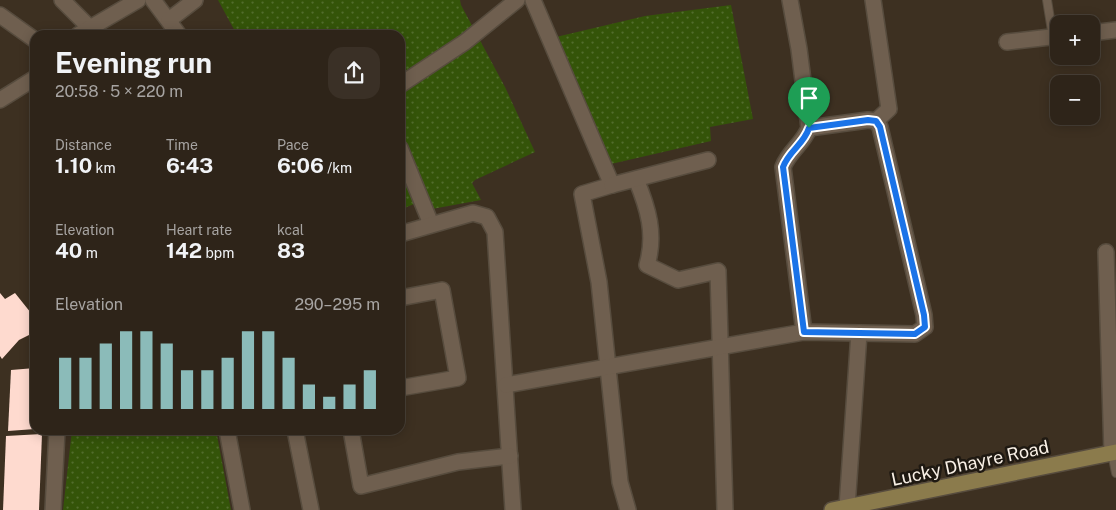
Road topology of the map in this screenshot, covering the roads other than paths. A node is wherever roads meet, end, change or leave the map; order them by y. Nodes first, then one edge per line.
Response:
1 (62, 0) edge
2 (138, 0) edge
3 (153, 0) edge
4 (195, 0) edge
5 (517, 0) edge
6 (532, 0) edge
7 (790, 0) edge
8 (873, 0) edge
9 (1047, 0) edge
10 (0, 15) edge
11 (1051, 15) edge
12 (169, 20) junction
13 (83, 30) edge
14 (87, 30) edge
15 (176, 30) edge
16 (1116, 30) edge
17 (1100, 31) edge
18 (30, 36) edge
19 (1050, 38) edge
20 (1007, 42) dead end
21 (30, 81) edge
22 (405, 82) edge
23 (0, 100) edge
24 (876, 121) junction
25 (809, 128) junction
26 (405, 160) edge
27 (708, 160) dead end
28 (636, 179) junction
29 (612, 185) junction
30 (431, 224) junction
31 (405, 232) edge
32 (1106, 252) dead end
33 (405, 297) edge
34 (804, 332) junction
35 (859, 333) junction
36 (722, 347) junction
37 (608, 366) junction
38 (506, 385) junction
39 (405, 387) edge
40 (57, 435) edge
41 (228, 435) edge
42 (296, 435) edge
43 (352, 435) edge
44 (1114, 452) edge
45 (510, 456) junction
46 (1116, 473) edge
47 (839, 508) edge
48 (53, 510) edge
49 (242, 510) edge
50 (311, 510) edge
51 (513, 510) edge
52 (628, 510) edge
53 (725, 510) edge

1 - 13 street
2 - 14 street
3 - 12 street
4 - 12 street
5 - 22 street
6 - 29 street
7 - 25 street
8 - 24 street
9 - 11 lane
10 - 18 street
12 - 15 street
16 - 17 street
19 - 20 street
21 - 23 street
24 - 25 street
24 - 35 street
25 - 34 street
26 - 30 street
27 - 28 street
28 - 29 street
28 - 36 street
29 - 37 street
30 - 31 street
30 - 38 street
32 - 44 street
33 - 39 street
34 - 35 street
34 - 36 street
35 - 47 street
36 - 37 street
36 - 53 street
37 - 38 street
37 - 52 street
38 - 45 street
40 - 48 street
41 - 49 street
42 - 50 street
43 - 45 street
44 - 46 lane
44 - 47 main road, Lucky Dhayre Road
45 - 51 street

